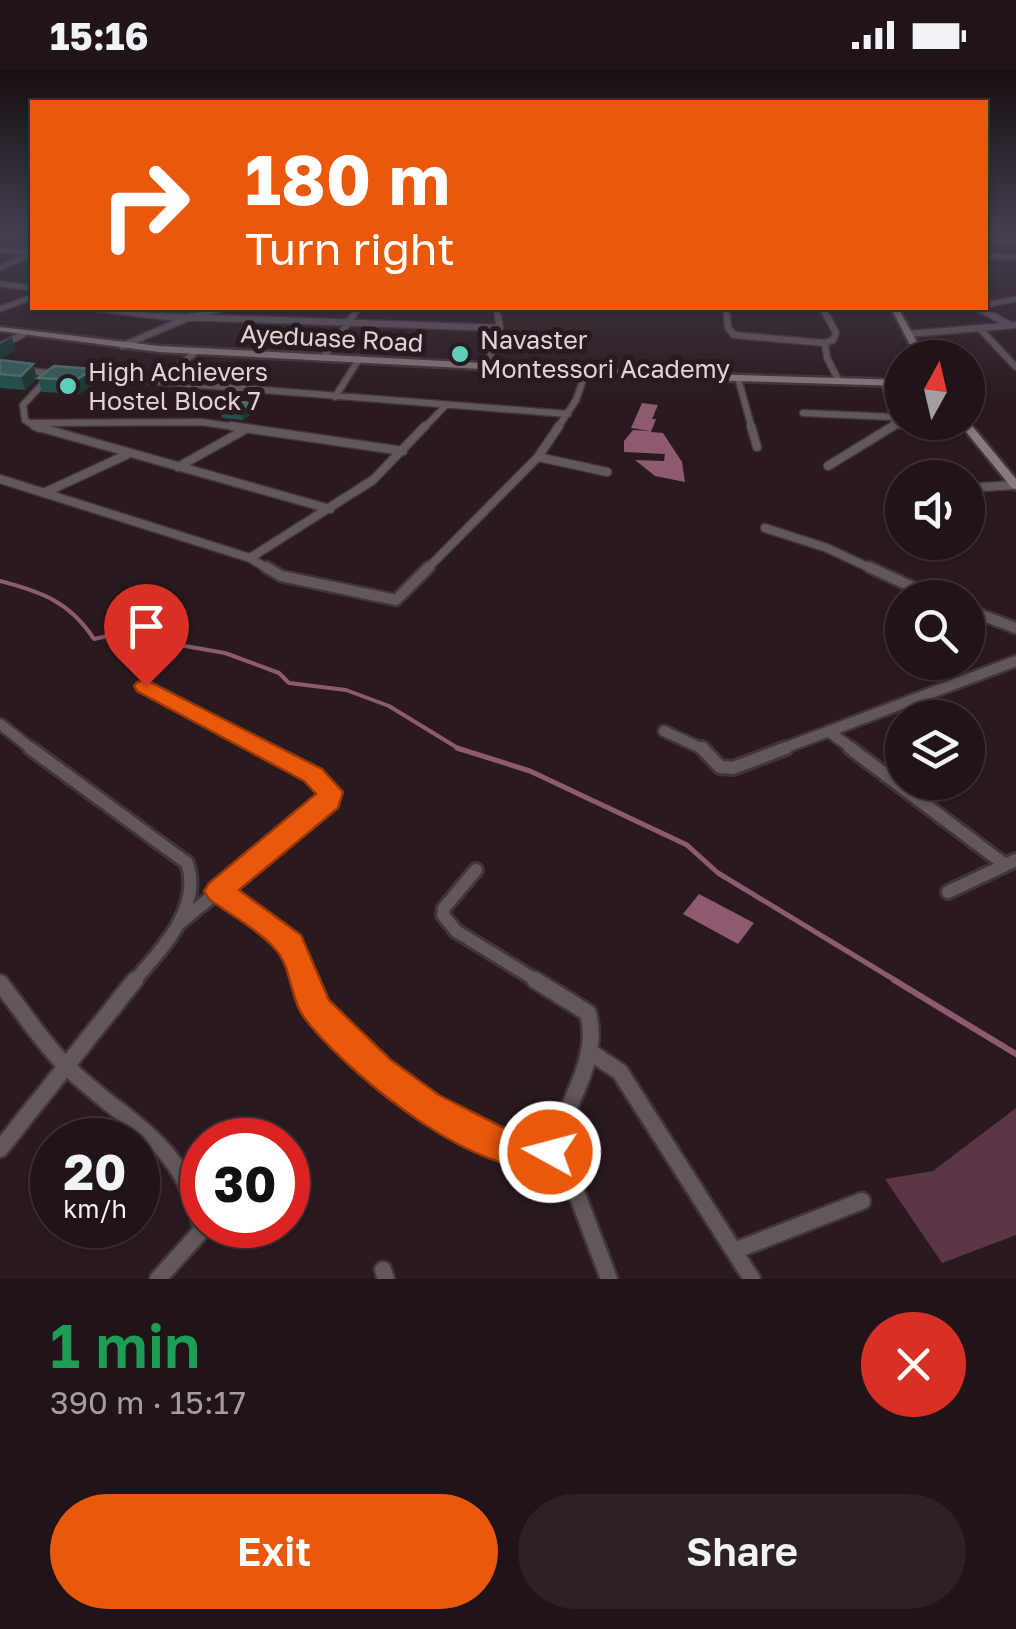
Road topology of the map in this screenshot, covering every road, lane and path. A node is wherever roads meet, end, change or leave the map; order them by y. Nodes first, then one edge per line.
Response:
1 (30, 298) edge
2 (1016, 298) edge
3 (988, 304) edge
4 (0, 309) edge
5 (107, 310) edge
6 (217, 310) edge
7 (358, 310) edge
8 (496, 310) edge
9 (726, 310) edge
10 (823, 310) edge
11 (897, 310) edge
12 (980, 310) edge
13 (182, 319) junction
14 (350, 326) junction
15 (1014, 326) edge
16 (500, 328) junction
17 (0, 329) edge
18 (982, 331) junction
19 (25, 333) junction
20 (910, 334) junction
21 (913, 340) edge
22 (826, 343) junction
23 (0, 346) edge
24 (122, 346) junction
25 (197, 351) junction
26 (323, 358) junction
27 (359, 359) junction
28 (487, 366) junction
29 (0, 368) edge
30 (1016, 368) edge
31 (586, 372) junction
32 (54, 373) junction
33 (738, 378) junction
34 (838, 380) junction
35 (158, 382) junction
36 (884, 382) joint
37 (885, 386) edge
38 (335, 397) junction
39 (445, 406) junction
40 (803, 413) dead end
41 (568, 414) junction
42 (885, 420) edge
43 (28, 423) junction
44 (885, 427) edge
45 (247, 428) junction
46 (977, 440) edge
47 (756, 447) dead end
48 (403, 451) junction
49 (127, 454) junction
50 (538, 457) junction
51 (828, 466) dead end
52 (177, 468) junction
53 (607, 472) dead end
54 (0, 478) edge
55 (1015, 486) edge
56 (985, 487) edge
57 (46, 492) junction
58 (330, 509) junction
59 (765, 528) dead end
60 (250, 558) junction
61 (897, 580) edge
62 (985, 616) edge
63 (1016, 628) edge
64 (1016, 661) edge
65 (146, 686) dead end
66 (0, 724) edge
67 (664, 731) dead end
68 (832, 734) junction
69 (1010, 862) edge
70 (476, 870) dead end
71 (219, 891) junction
72 (948, 892) dead end
73 (176, 926) junction
74 (0, 984) edge
75 (590, 1052) junction
76 (65, 1065) junction
77 (0, 1149) edge
78 (550, 1152) junction
79 (862, 1201) dead end
80 (734, 1251) junction
81 (158, 1279) edge
82 (609, 1279) edge
83 (752, 1279) edge

1 - 4 street
2 - 3 street
5 - 13 street
6 - 13 street
7 - 14 street
8 - 16 street
9 - 22 street
10 - 22 street
11 - 20 street
12 - 15 street
13 - 14 street
13 - 24 street
14 - 16 street
14 - 26 street
15 - 18 street
16 - 28 street
17 - 19 street, Ayeduase Road
18 - 20 street
18 - 30 street
19 - 23 street
19 - 24 street, Ayeduase Road
20 - 21 street
22 - 34 street
24 - 25 street, Ayeduase Road
25 - 26 street, Ayeduase Road
25 - 35 street
26 - 27 street, Ayeduase Road
27 - 28 street, Ayeduase Road
27 - 38 street
28 - 31 street, Ayeduase Road
29 - 32 street
31 - 33 street, Ayeduase Road
31 - 41 street
32 - 35 street
32 - 43 street
33 - 34 street, Ayeduase Road
33 - 47 street
34 - 36 street, Ayeduase Road
35 - 38 street
36 - 37 street
38 - 39 street
39 - 41 street
39 - 48 street
40 - 42 street
41 - 50 street
43 - 45 street
43 - 49 street
44 - 51 street
45 - 48 street
45 - 52 street
46 - 55 street
48 - 58 street
49 - 52 street
49 - 57 street
50 - 53 street
50 - 60 street
52 - 58 street
54 - 57 street
55 - 56 street
57 - 60 street
58 - 60 street
59 - 61 street
62 - 63 street
64 - 68 street
65 - 71 street
66 - 73 street
67 - 68 street
68 - 69 street
69 - 72 street
70 - 75 street
71 - 73 street
71 - 78 street
73 - 76 street
74 - 76 street
75 - 78 street
75 - 80 street
76 - 77 street
76 - 81 street
78 - 82 street
79 - 80 street
80 - 83 street

